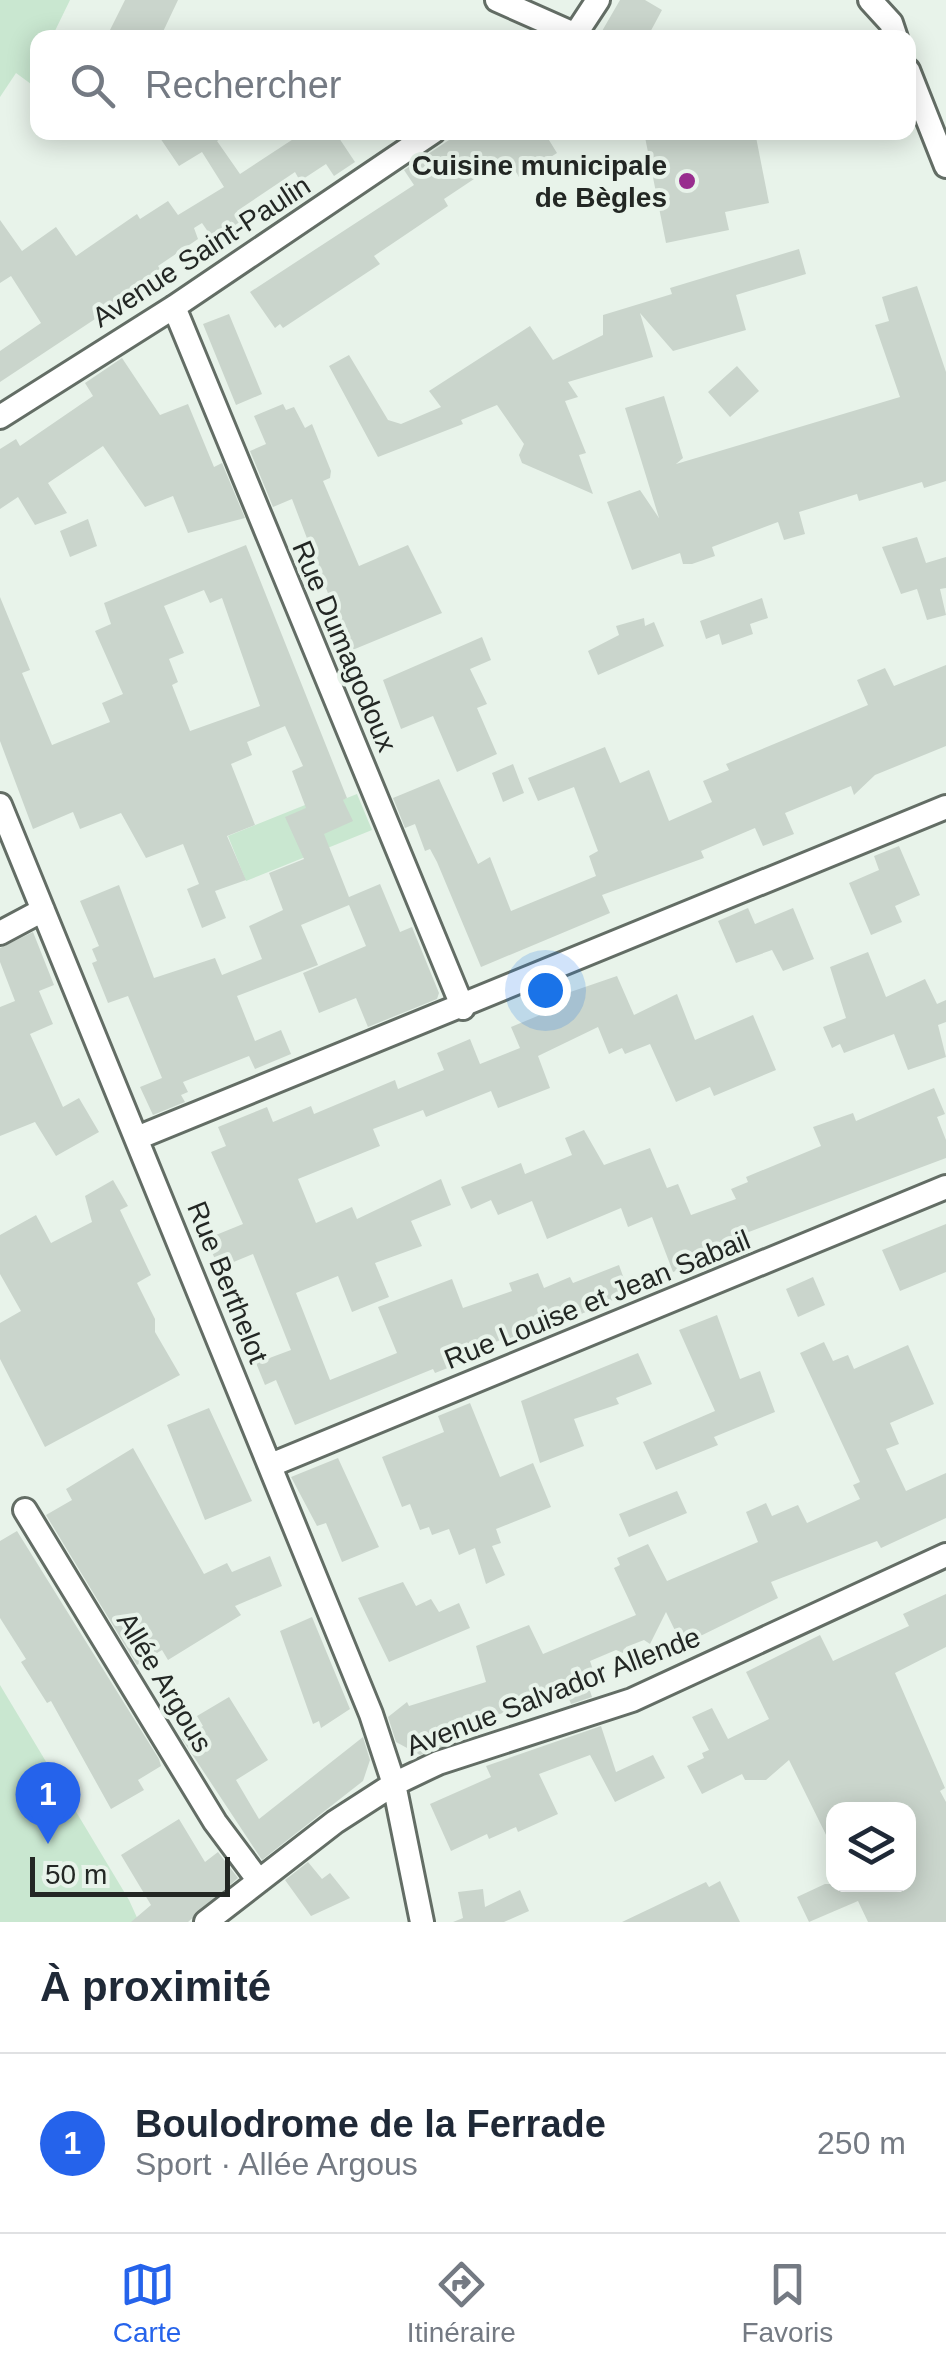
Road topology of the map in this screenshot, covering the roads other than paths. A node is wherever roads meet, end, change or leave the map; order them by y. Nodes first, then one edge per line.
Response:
1 (496, 0) edge
2 (598, 0) edge
3 (870, 0) edge
4 (561, 30) edge
5 (578, 30) edge
6 (891, 30) edge
7 (916, 90) edge
8 (420, 140) edge
9 (946, 166) edge
10 (174, 307) junction
11 (0, 417) edge
12 (0, 804) edge
13 (946, 806) edge
14 (43, 910) junction
15 (0, 934) edge
16 (463, 1008) junction
17 (137, 1138) junction
18 (946, 1187) edge
19 (271, 1465) junction
20 (25, 1510) dead end
21 (946, 1555) edge
22 (394, 1784) junction
23 (259, 1882) junction
24 (206, 1922) edge
25 (422, 1922) edge

1 - 4 street
2 - 5 street
3 - 6 street
7 - 9 street
8 - 10 street, Avenue Saint-Paulin
10 - 11 street, Avenue Saint-Paulin
10 - 16 street, Rue Dumagodoux
12 - 14 street, Rue Berthelot
13 - 16 street
14 - 15 street
14 - 17 street, Rue Berthelot
16 - 17 street
17 - 19 street, Rue Berthelot
18 - 19 street, Rue Louise et Jean Sabail
19 - 22 street, Rue Berthelot
20 - 23 street, Allée Argous
21 - 22 street, Avenue Salvador Allende
22 - 23 street, Avenue Salvador Allende
22 - 25 street, Rue Berthelot
23 - 24 street, Avenue Salvador Allende

